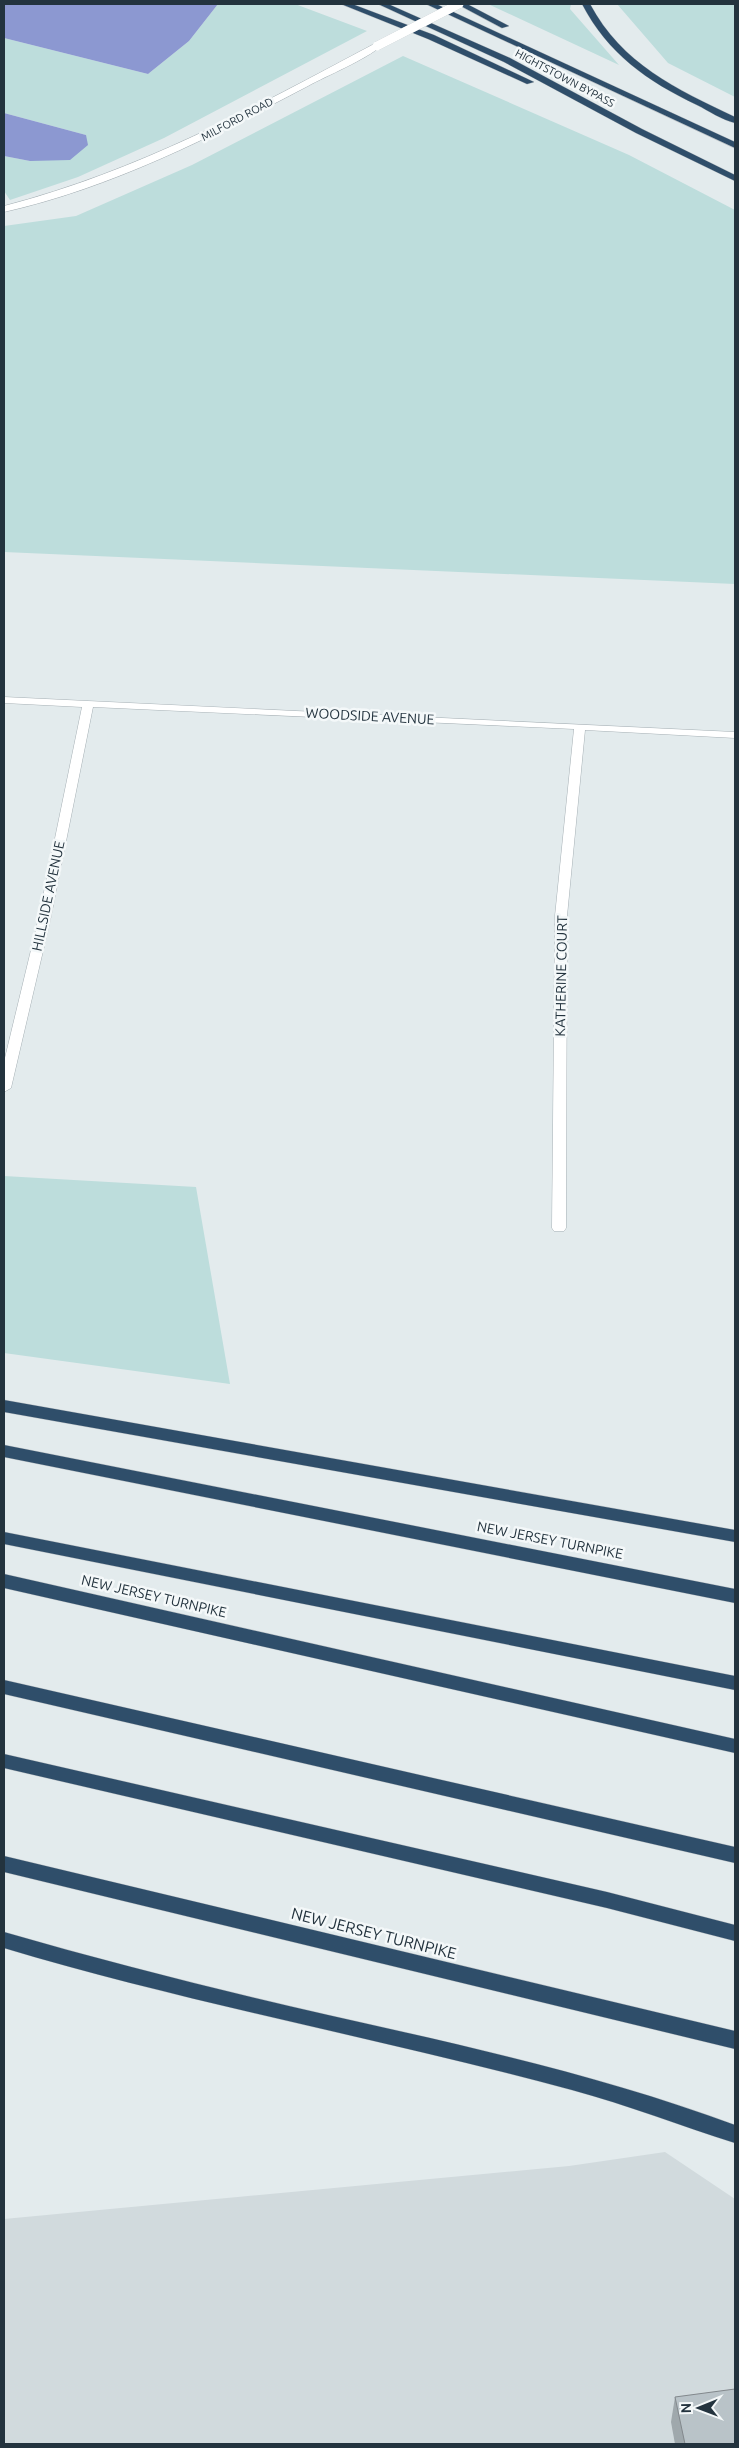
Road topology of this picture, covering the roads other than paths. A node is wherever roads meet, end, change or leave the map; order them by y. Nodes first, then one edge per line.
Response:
1 (345, 4) edge
2 (382, 4) edge
3 (430, 4) edge
4 (460, 4) edge
5 (586, 4) edge
6 (510, 29) dead end
7 (527, 37) dead end
8 (656, 107) junction
9 (735, 120) edge
10 (639, 131) junction
11 (735, 145) edge
12 (735, 178) edge
13 (4, 209) edge
14 (4, 700) edge
15 (88, 703) junction
16 (580, 726) junction
17 (735, 735) edge
18 (4, 1088) edge
19 (559, 1228) dead end
20 (4, 1406) edge
21 (4, 1451) edge
22 (735, 1536) edge
23 (4, 1538) edge
24 (4, 1582) edge
25 (735, 1596) edge
26 (735, 1683) edge
27 (4, 1687) edge
28 (735, 1746) edge
29 (4, 1761) edge
30 (735, 1855) edge
31 (4, 1864) edge
32 (735, 1933) edge
33 (4, 1940) edge
34 (735, 2040) edge
35 (735, 2134) edge

1 - 10 highway
2 - 10 highway, HIGHTSTOWN BYPASS
3 - 8 highway, HIGHTSTOWN BYPASS
4 - 6 highway
4 - 13 street, MILFORD ROAD, bridge
5 - 9 highway
7 - 8 highway
8 - 11 highway, HIGHTSTOWN BYPASS
10 - 12 highway, HIGHTSTOWN BYPASS
14 - 15 street, WOODSIDE AVENUE
15 - 16 street, WOODSIDE AVENUE
15 - 18 street, HILLSIDE AVENUE
16 - 17 street, WOODSIDE AVENUE
16 - 19 street, KATHERINE COURT
20 - 22 highway
21 - 25 highway, NEW JERSEY TURNPIKE
23 - 26 highway
24 - 28 highway, NEW JERSEY TURNPIKE
27 - 30 highway
29 - 32 highway
31 - 34 highway, NEW JERSEY TURNPIKE
33 - 35 highway

